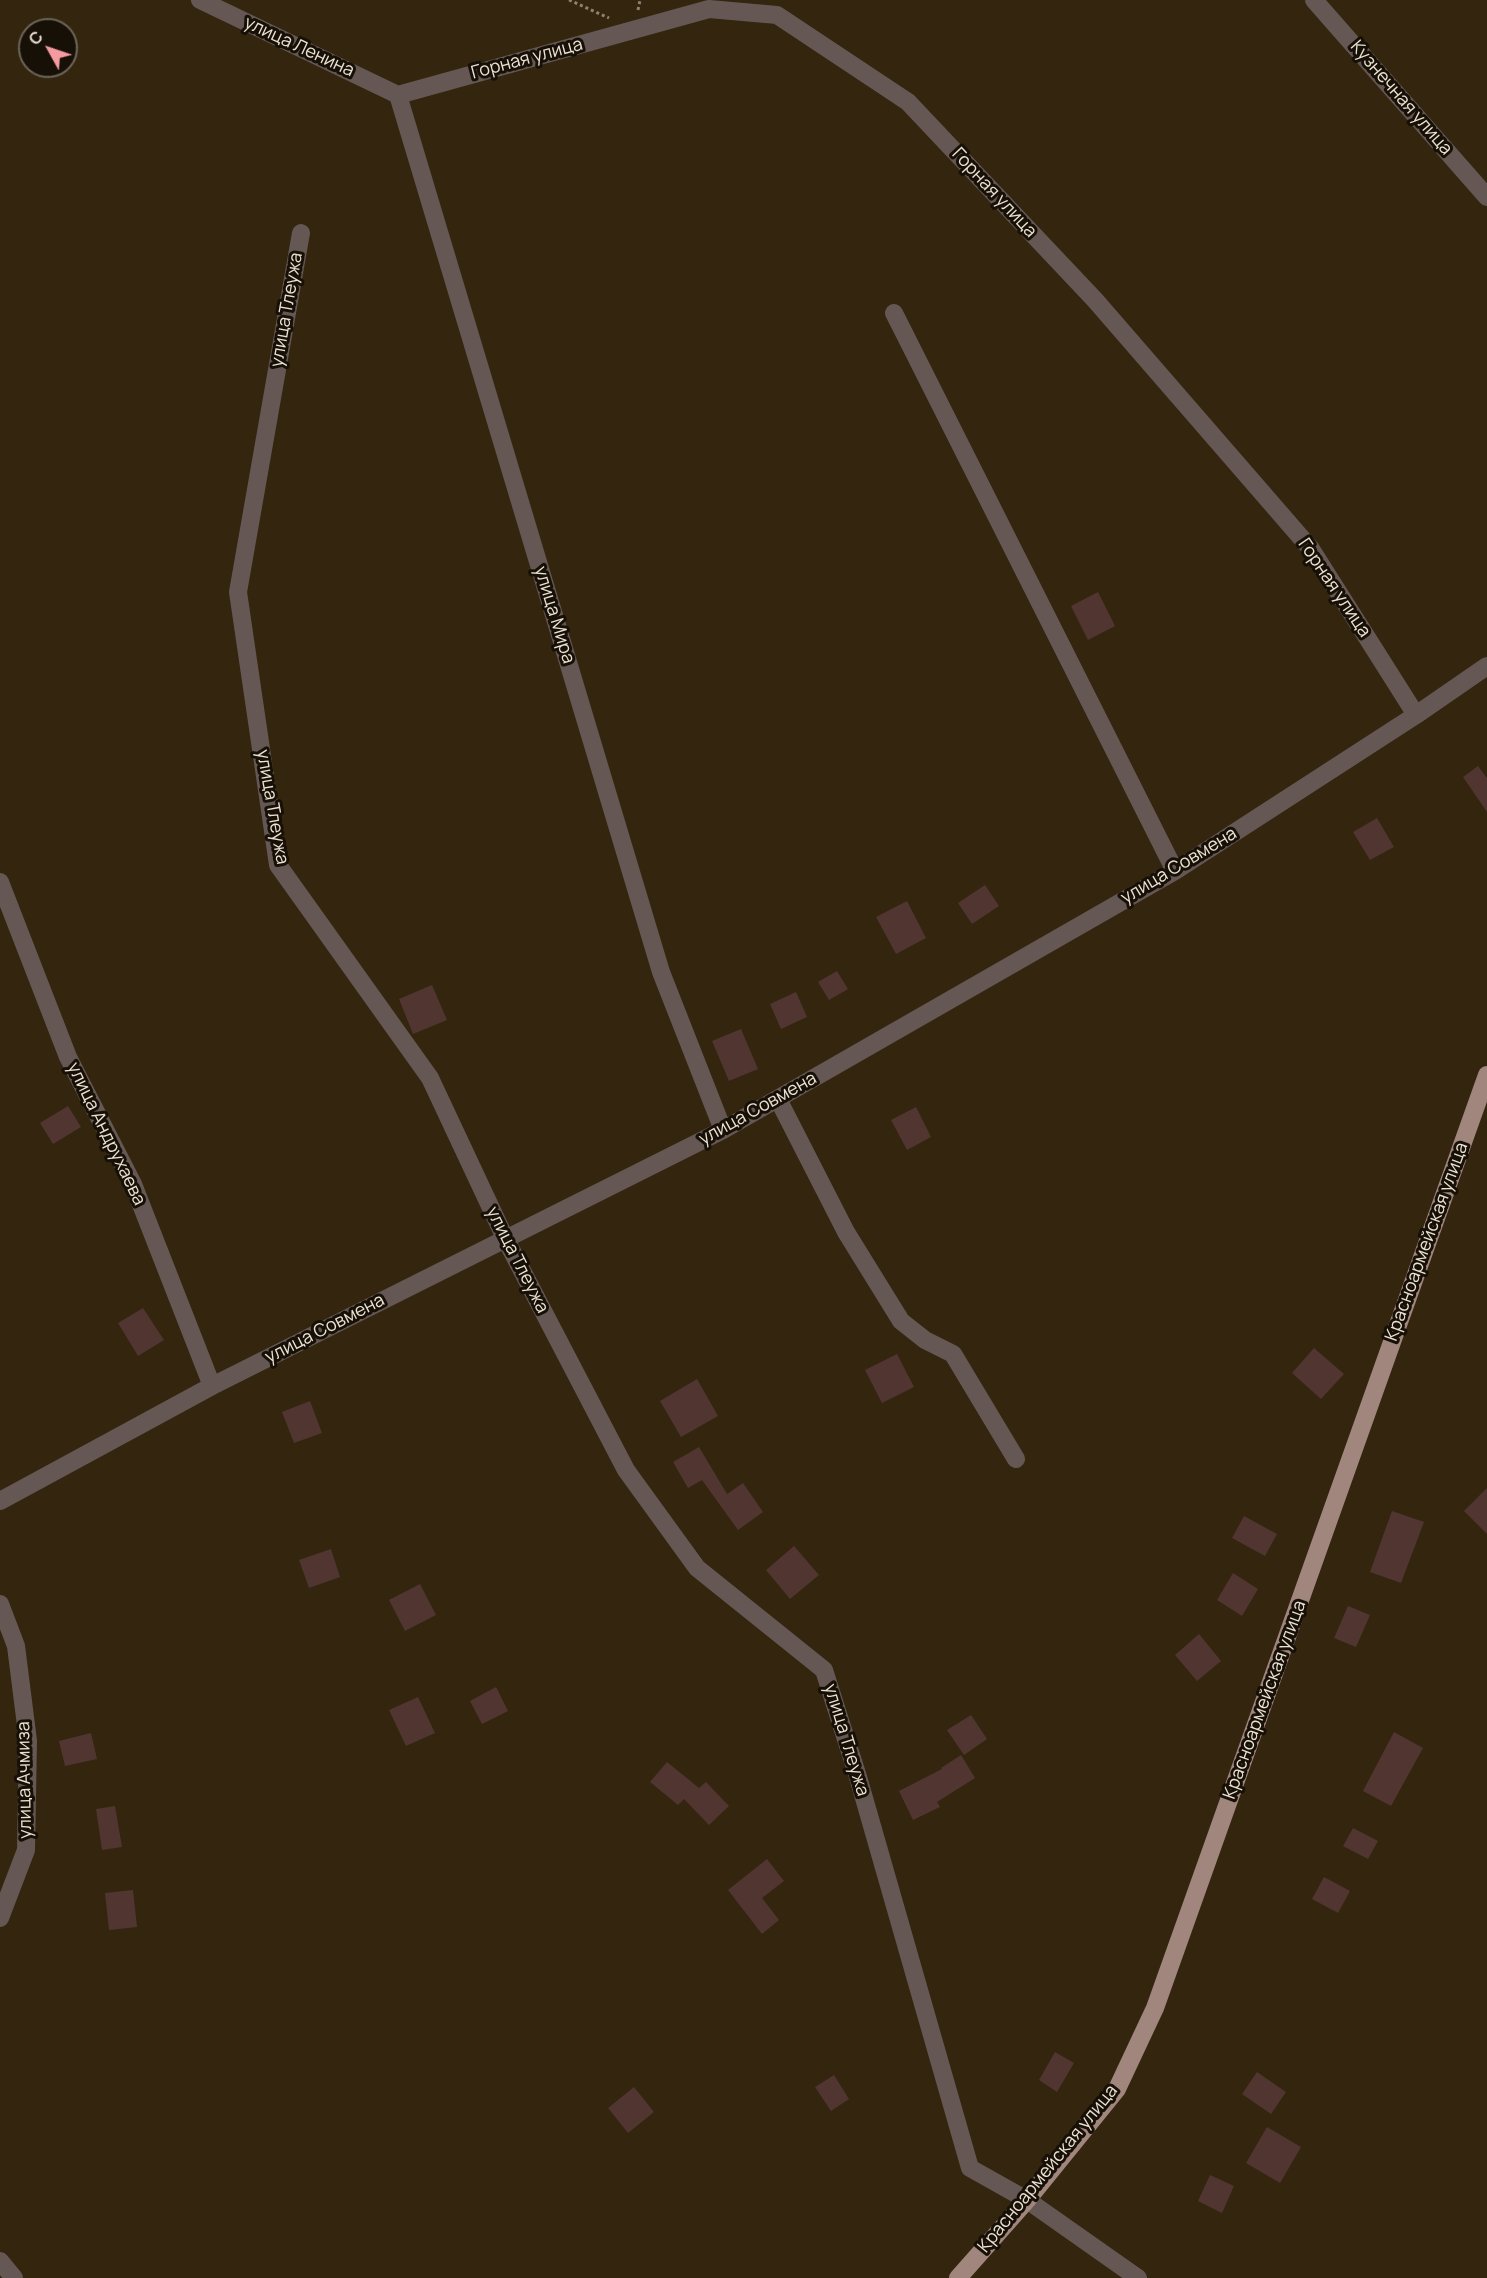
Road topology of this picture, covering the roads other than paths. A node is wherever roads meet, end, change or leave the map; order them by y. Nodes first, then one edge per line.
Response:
1 (200, 0) edge
2 (1314, 0) edge
3 (398, 95) junction
4 (1487, 197) edge
5 (300, 233) dead end
6 (894, 313) dead end
7 (1487, 666) edge
8 (1416, 715) junction
9 (1175, 871) junction
10 (0, 882) edge
11 (1487, 1075) edge
12 (778, 1099) junction
13 (723, 1130) junction
14 (505, 1238) junction
15 (212, 1386) junction
16 (1016, 1459) dead end
17 (0, 1501) edge
18 (0, 1604) edge
19 (0, 1918) edge
20 (1027, 2200) junction
21 (0, 2261) edge
22 (14, 2278) edge
23 (958, 2278) edge
24 (1138, 2278) edge

1 - 3 street, улица Ленина
2 - 4 street, Кузнечная улица
3 - 8 street, Горная улица
3 - 13 street, улица Мира
5 - 14 street, улица Тлеужа
6 - 9 street
7 - 8 street, улица Совмена
8 - 9 street, улица Совмена
9 - 12 street, улица Совмена
10 - 15 street, улица Андрухаева
11 - 20 main road, Красноармейская улица
12 - 13 street, улица Совмена
12 - 16 street
13 - 14 street, улица Совмена
14 - 15 street, улица Совмена
14 - 20 street, улица Тлеужа
15 - 17 street, улица Совмена
18 - 19 street, улица Ачмиза
20 - 23 main road, Красноармейская улица
20 - 24 street, улица Тлеужа
21 - 22 street

